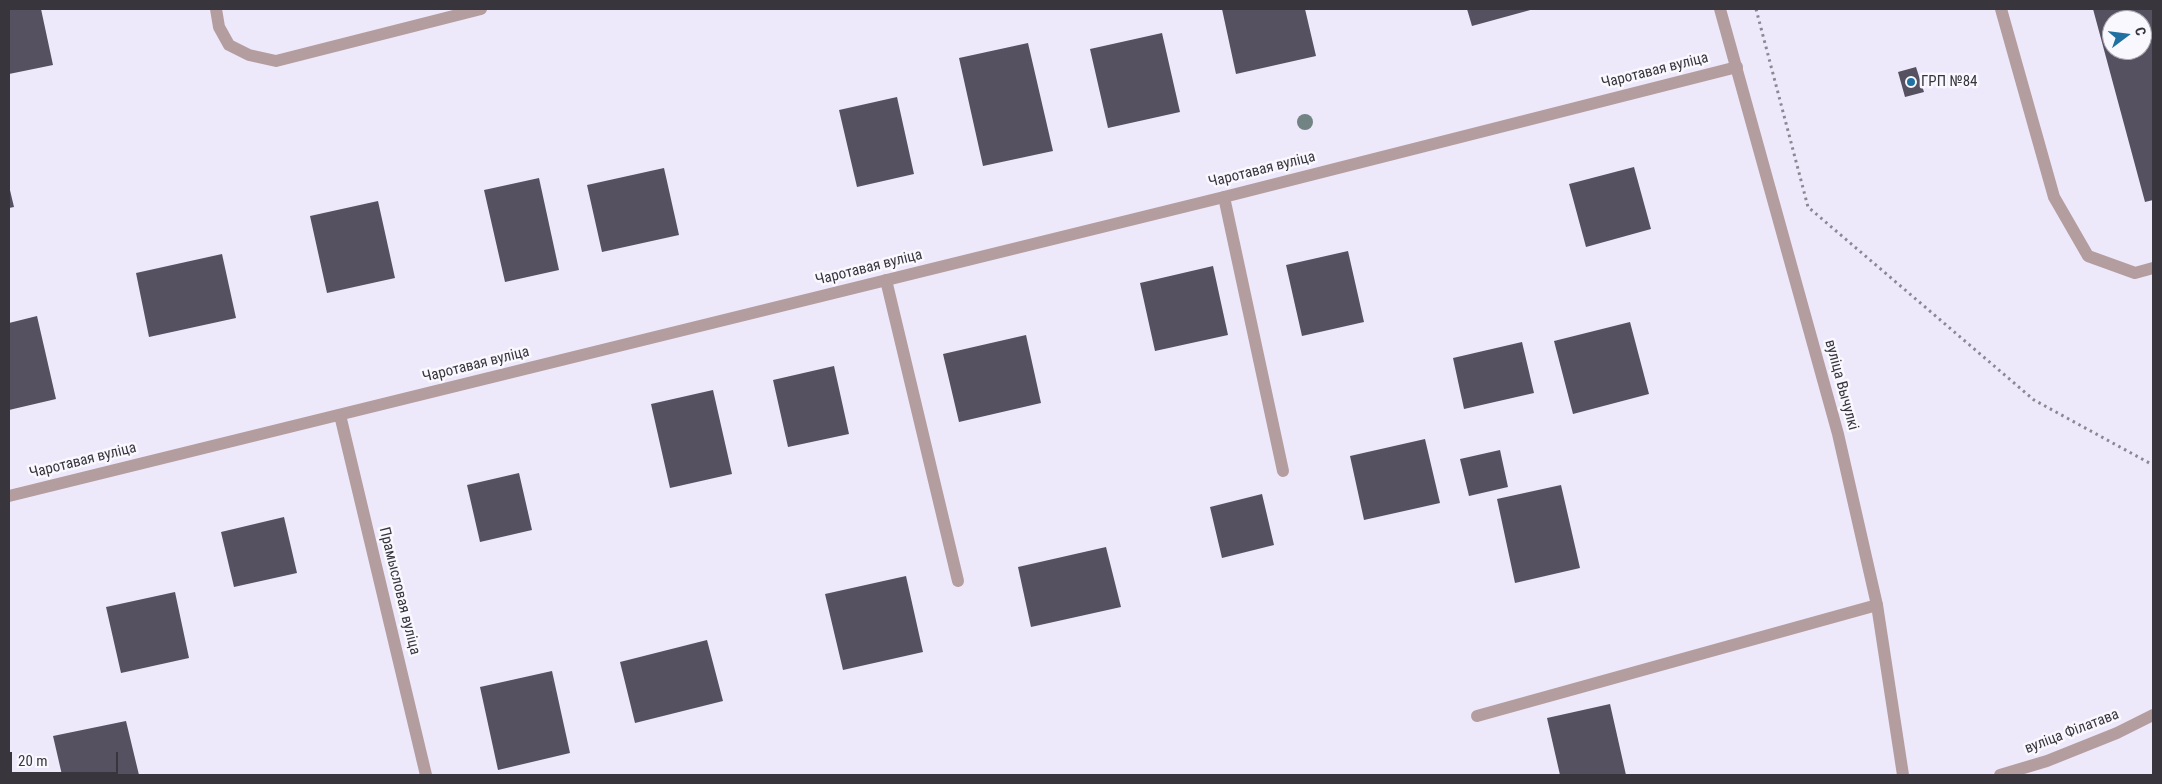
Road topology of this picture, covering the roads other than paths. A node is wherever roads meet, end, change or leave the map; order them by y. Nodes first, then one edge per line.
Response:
1 (216, 9) edge
2 (481, 9) edge
3 (1720, 9) edge
4 (2001, 9) edge
5 (1737, 67) junction
6 (1224, 197) junction
7 (2153, 268) edge
8 (886, 280) junction
9 (340, 415) junction
10 (1283, 471) dead end
11 (9, 496) edge
12 (958, 581) dead end
13 (1877, 606) junction
14 (2153, 715) edge
15 (1478, 716) dead end
16 (426, 775) edge
17 (1903, 775) edge
18 (2000, 775) edge

1 - 2 street
3 - 5 street, вуліца Вычулкі
4 - 7 street
5 - 6 street, Чаротавая вуліца
5 - 13 street, вуліца Вычулкі
6 - 8 street, Чаротавая вуліца
6 - 10 street
8 - 9 street, Чаротавая вуліца
8 - 12 street
9 - 11 street, Чаротавая вуліца
9 - 16 street, Прамысловая вуліца
13 - 15 street
13 - 17 street, вуліца Вычулкі
14 - 18 street, вуліца Філатава

